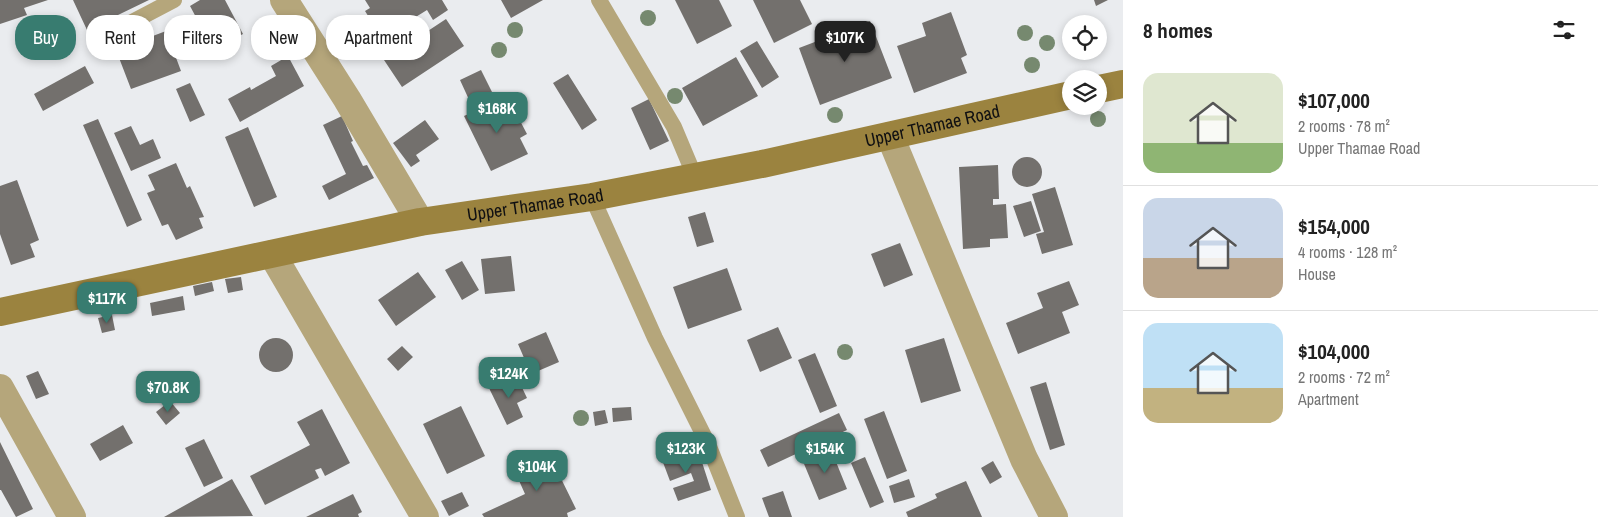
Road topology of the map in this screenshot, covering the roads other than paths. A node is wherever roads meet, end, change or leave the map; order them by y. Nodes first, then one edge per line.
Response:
1 (174, 0) edge
2 (284, 0) edge
3 (598, 0) edge
4 (145, 15) edge
5 (1123, 84) edge
6 (1107, 87) edge
7 (1062, 97) edge
8 (890, 136) junction
9 (695, 177) junction
10 (592, 197) junction
11 (420, 222) junction
12 (272, 254) junction
13 (0, 312) edge
14 (0, 388) edge
15 (72, 517) edge
16 (425, 517) edge
17 (737, 517) edge
18 (1054, 517) edge

1 - 4 lane
2 - 11 street
3 - 9 lane
5 - 6 street
7 - 8 street, Upper Thamae Road
8 - 9 street, Upper Thamae Road
8 - 18 street
9 - 10 street, Upper Thamae Road
10 - 11 street, Upper Thamae Road
10 - 17 lane
11 - 12 street, Upper Thamae Road
12 - 13 street, Upper Thamae Road
12 - 16 street
14 - 15 street

